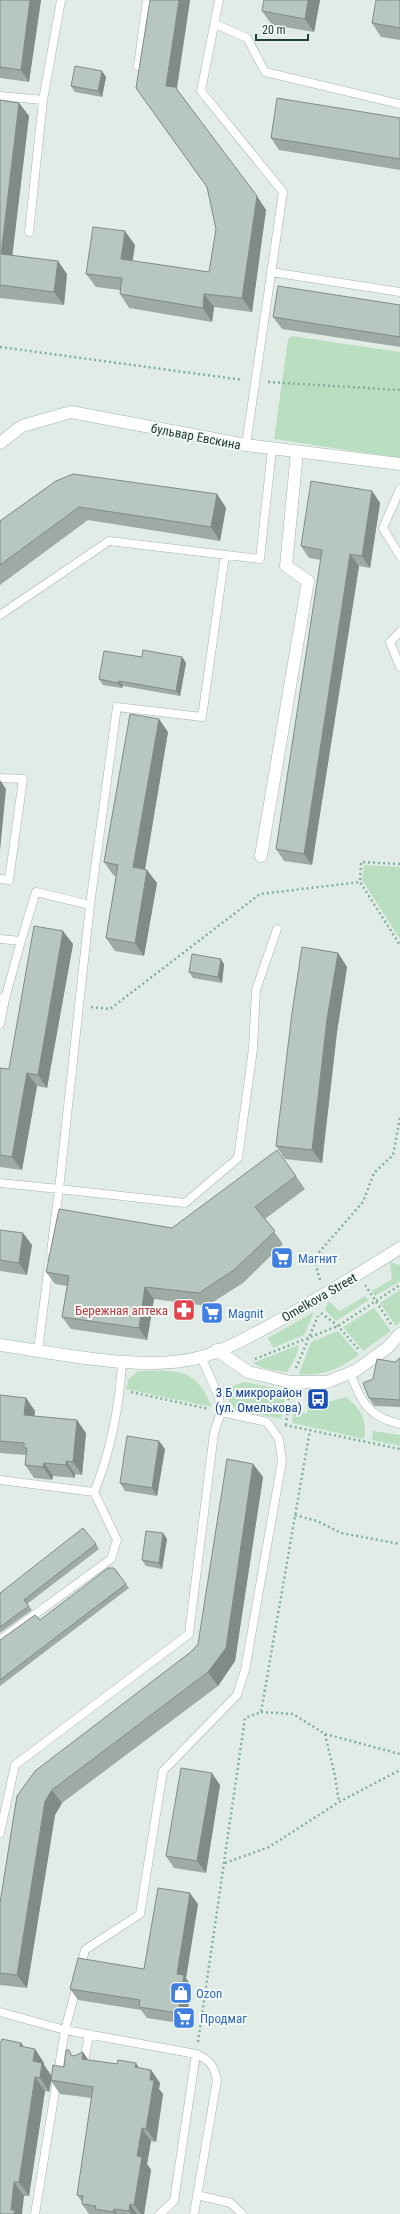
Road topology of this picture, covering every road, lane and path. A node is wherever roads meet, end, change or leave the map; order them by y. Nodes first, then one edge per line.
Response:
1 (61, 0) edge
2 (147, 0) edge
3 (219, 0) edge
4 (215, 24) junction
5 (138, 66) edge
6 (0, 96) edge
7 (43, 100) junction
8 (400, 104) edge
9 (29, 232) dead end
10 (271, 272) junction
11 (400, 292) edge
12 (0, 347) edge
13 (255, 381) junction
14 (400, 390) edge
15 (0, 443) edge
16 (246, 445) junction
17 (272, 449) junction
18 (297, 452) junction
19 (400, 464) edge
20 (400, 489) edge
21 (225, 555) junction
22 (400, 556) edge
23 (0, 615) edge
24 (400, 632) edge
25 (400, 667) edge
26 (0, 778) edge
27 (261, 856) dead end
28 (400, 864) edge
29 (0, 879) edge
30 (360, 882) junction
31 (90, 905) junction
32 (278, 929) dead end
33 (0, 939) edge
34 (21, 941) junction
35 (400, 945) edge
36 (3, 999) edge
37 (79, 1006) junction
38 (0, 1024) edge
39 (400, 1118) edge
40 (0, 1183) edge
41 (59, 1189) junction
42 (400, 1248) edge
43 (358, 1274) junction
44 (400, 1285) edge
45 (324, 1296) junction
46 (374, 1301) junction
47 (338, 1326) junction
48 (399, 1335) edge
49 (310, 1338) junction
50 (0, 1345) edge
51 (38, 1350) junction
52 (218, 1350) junction
53 (201, 1357) junction
54 (369, 1361) junction
55 (122, 1362) junction
56 (239, 1365) junction
57 (350, 1373) junction
58 (290, 1382) junction
59 (121, 1390) junction
60 (222, 1412) junction
61 (267, 1422) junction
62 (400, 1424) edge
63 (286, 1425) junction
64 (310, 1430) junction
65 (400, 1449) edge
66 (0, 1480) edge
67 (94, 1492) junction
68 (295, 1515) junction
69 (400, 1544) edge
70 (0, 1640) edge
71 (261, 1712) junction
72 (325, 1734) junction
73 (400, 1754) edge
74 (400, 1770) edge
75 (338, 1802) junction
76 (0, 1833) edge
77 (225, 1863) junction
78 (0, 2012) edge
79 (65, 2030) junction
80 (89, 2034) junction
81 (196, 2054) junction
82 (84, 2064) edge
83 (197, 2195) junction
84 (35, 2214) edge
85 (160, 2214) edge
86 (194, 2214) edge
87 (242, 2214) edge

1 - 7 lane
2 - 5 lane
3 - 4 lane
4 - 8 lane
4 - 10 lane
6 - 7 lane
7 - 9 lane
10 - 11 lane
10 - 13 lane
12 - 13 path
13 - 14 path
13 - 16 lane
15 - 16 street, бульвар Евскина
16 - 17 street, бульвар Евскина
17 - 18 street, бульвар Евскина
17 - 21 lane
18 - 19 street, бульвар Евскина
18 - 27 street
20 - 22 lane
21 - 23 lane
21 - 31 lane
24 - 25 lane
26 - 29 lane
28 - 30 path
30 - 35 path
30 - 37 path
31 - 34 lane
31 - 37 lane
32 - 41 lane
33 - 34 lane
34 - 36 lane
36 - 38 lane
37 - 41 lane
39 - 45 path
40 - 41 lane
41 - 51 lane
42 - 43 street, Omelkova Street
43 - 45 street, Omelkova Street
43 - 46 path
44 - 46 path
45 - 52 street, Omelkova Street
46 - 47 path
46 - 48 path
47 - 49 path
47 - 49 path
47 - 54 path
48 - 54 street
49 - 56 path
49 - 58 path
50 - 51 street, Omelkova Street
51 - 55 street, Omelkova Street
52 - 53 street, Omelkova Street
52 - 56 street
53 - 55 street, Omelkova Street
53 - 60 lane
54 - 57 street
55 - 59 lane
56 - 58 street
57 - 58 street
57 - 62 lane
58 - 63 path
59 - 60 path
59 - 67 lane
60 - 61 lane
60 - 76 lane
61 - 63 path
61 - 79 lane
63 - 64 path
64 - 65 path
64 - 68 path
66 - 67 lane
67 - 70 lane
68 - 69 path
68 - 71 path
71 - 72 path
71 - 77 path
72 - 73 path
72 - 75 path
74 - 75 path
75 - 77 path
77 - 81 path
78 - 79 lane
79 - 80 lane
79 - 84 lane
80 - 81 lane
80 - 82 lane
81 - 83 lane
81 - 85 lane
83 - 86 lane
83 - 87 lane

